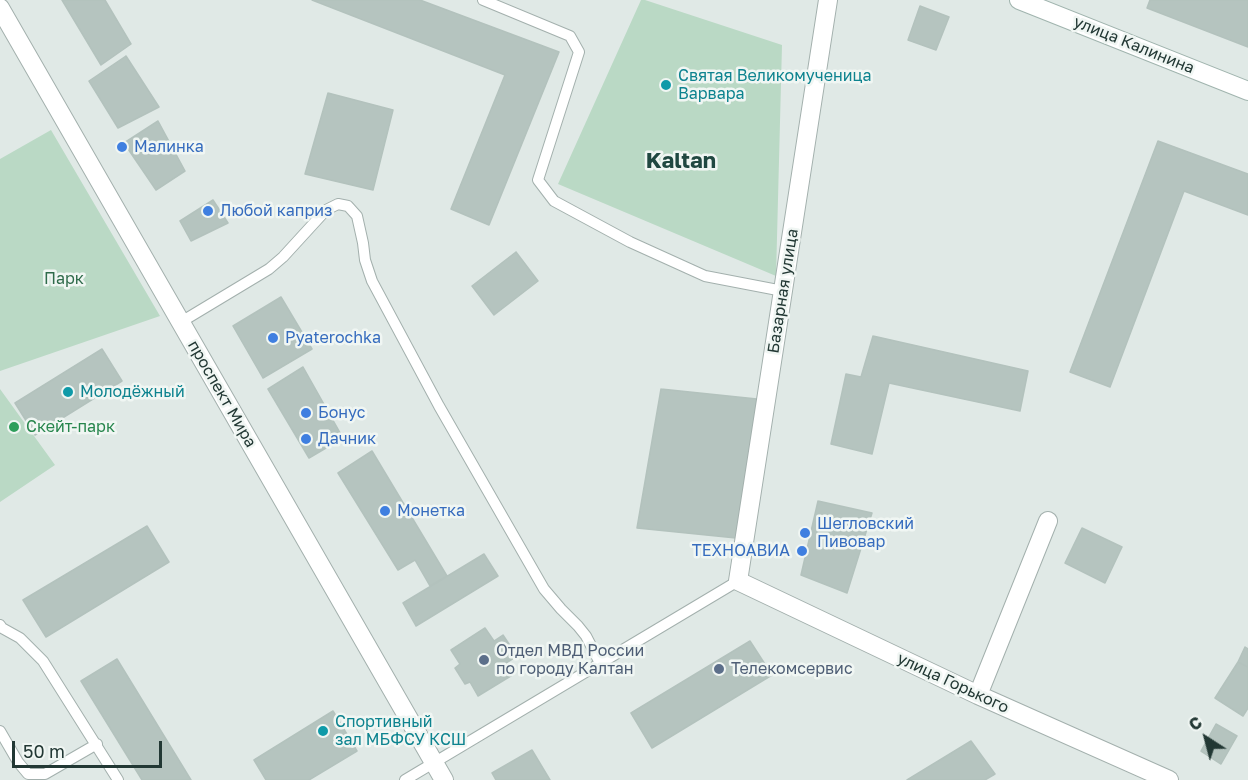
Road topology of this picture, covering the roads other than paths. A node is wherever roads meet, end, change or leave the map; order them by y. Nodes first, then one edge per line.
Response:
1 (483, 0) edge
2 (828, 0) edge
3 (1019, 0) edge
4 (0, 8) edge
5 (1248, 91) edge
6 (783, 291) junction
7 (181, 322) junction
8 (1048, 521) dead end
9 (738, 581) junction
10 (0, 625) edge
11 (600, 663) junction
12 (978, 695) junction
13 (0, 731) edge
14 (97, 744) junction
15 (433, 762) junction
16 (118, 780) edge
17 (405, 780) edge
18 (444, 780) edge
19 (1169, 780) edge

1 - 6 lane
2 - 6 street, Базарная улица
3 - 5 street, улица Калинина
4 - 7 street, проспект Мира
6 - 9 street, Базарная улица
7 - 11 lane
7 - 15 street, проспект Мира
8 - 12 street
9 - 11 lane
9 - 12 street, улица Горького
10 - 14 lane
11 - 15 lane
12 - 19 street, улица Горького
13 - 14 lane
14 - 16 lane
15 - 17 lane
15 - 18 street, проспект Мира

